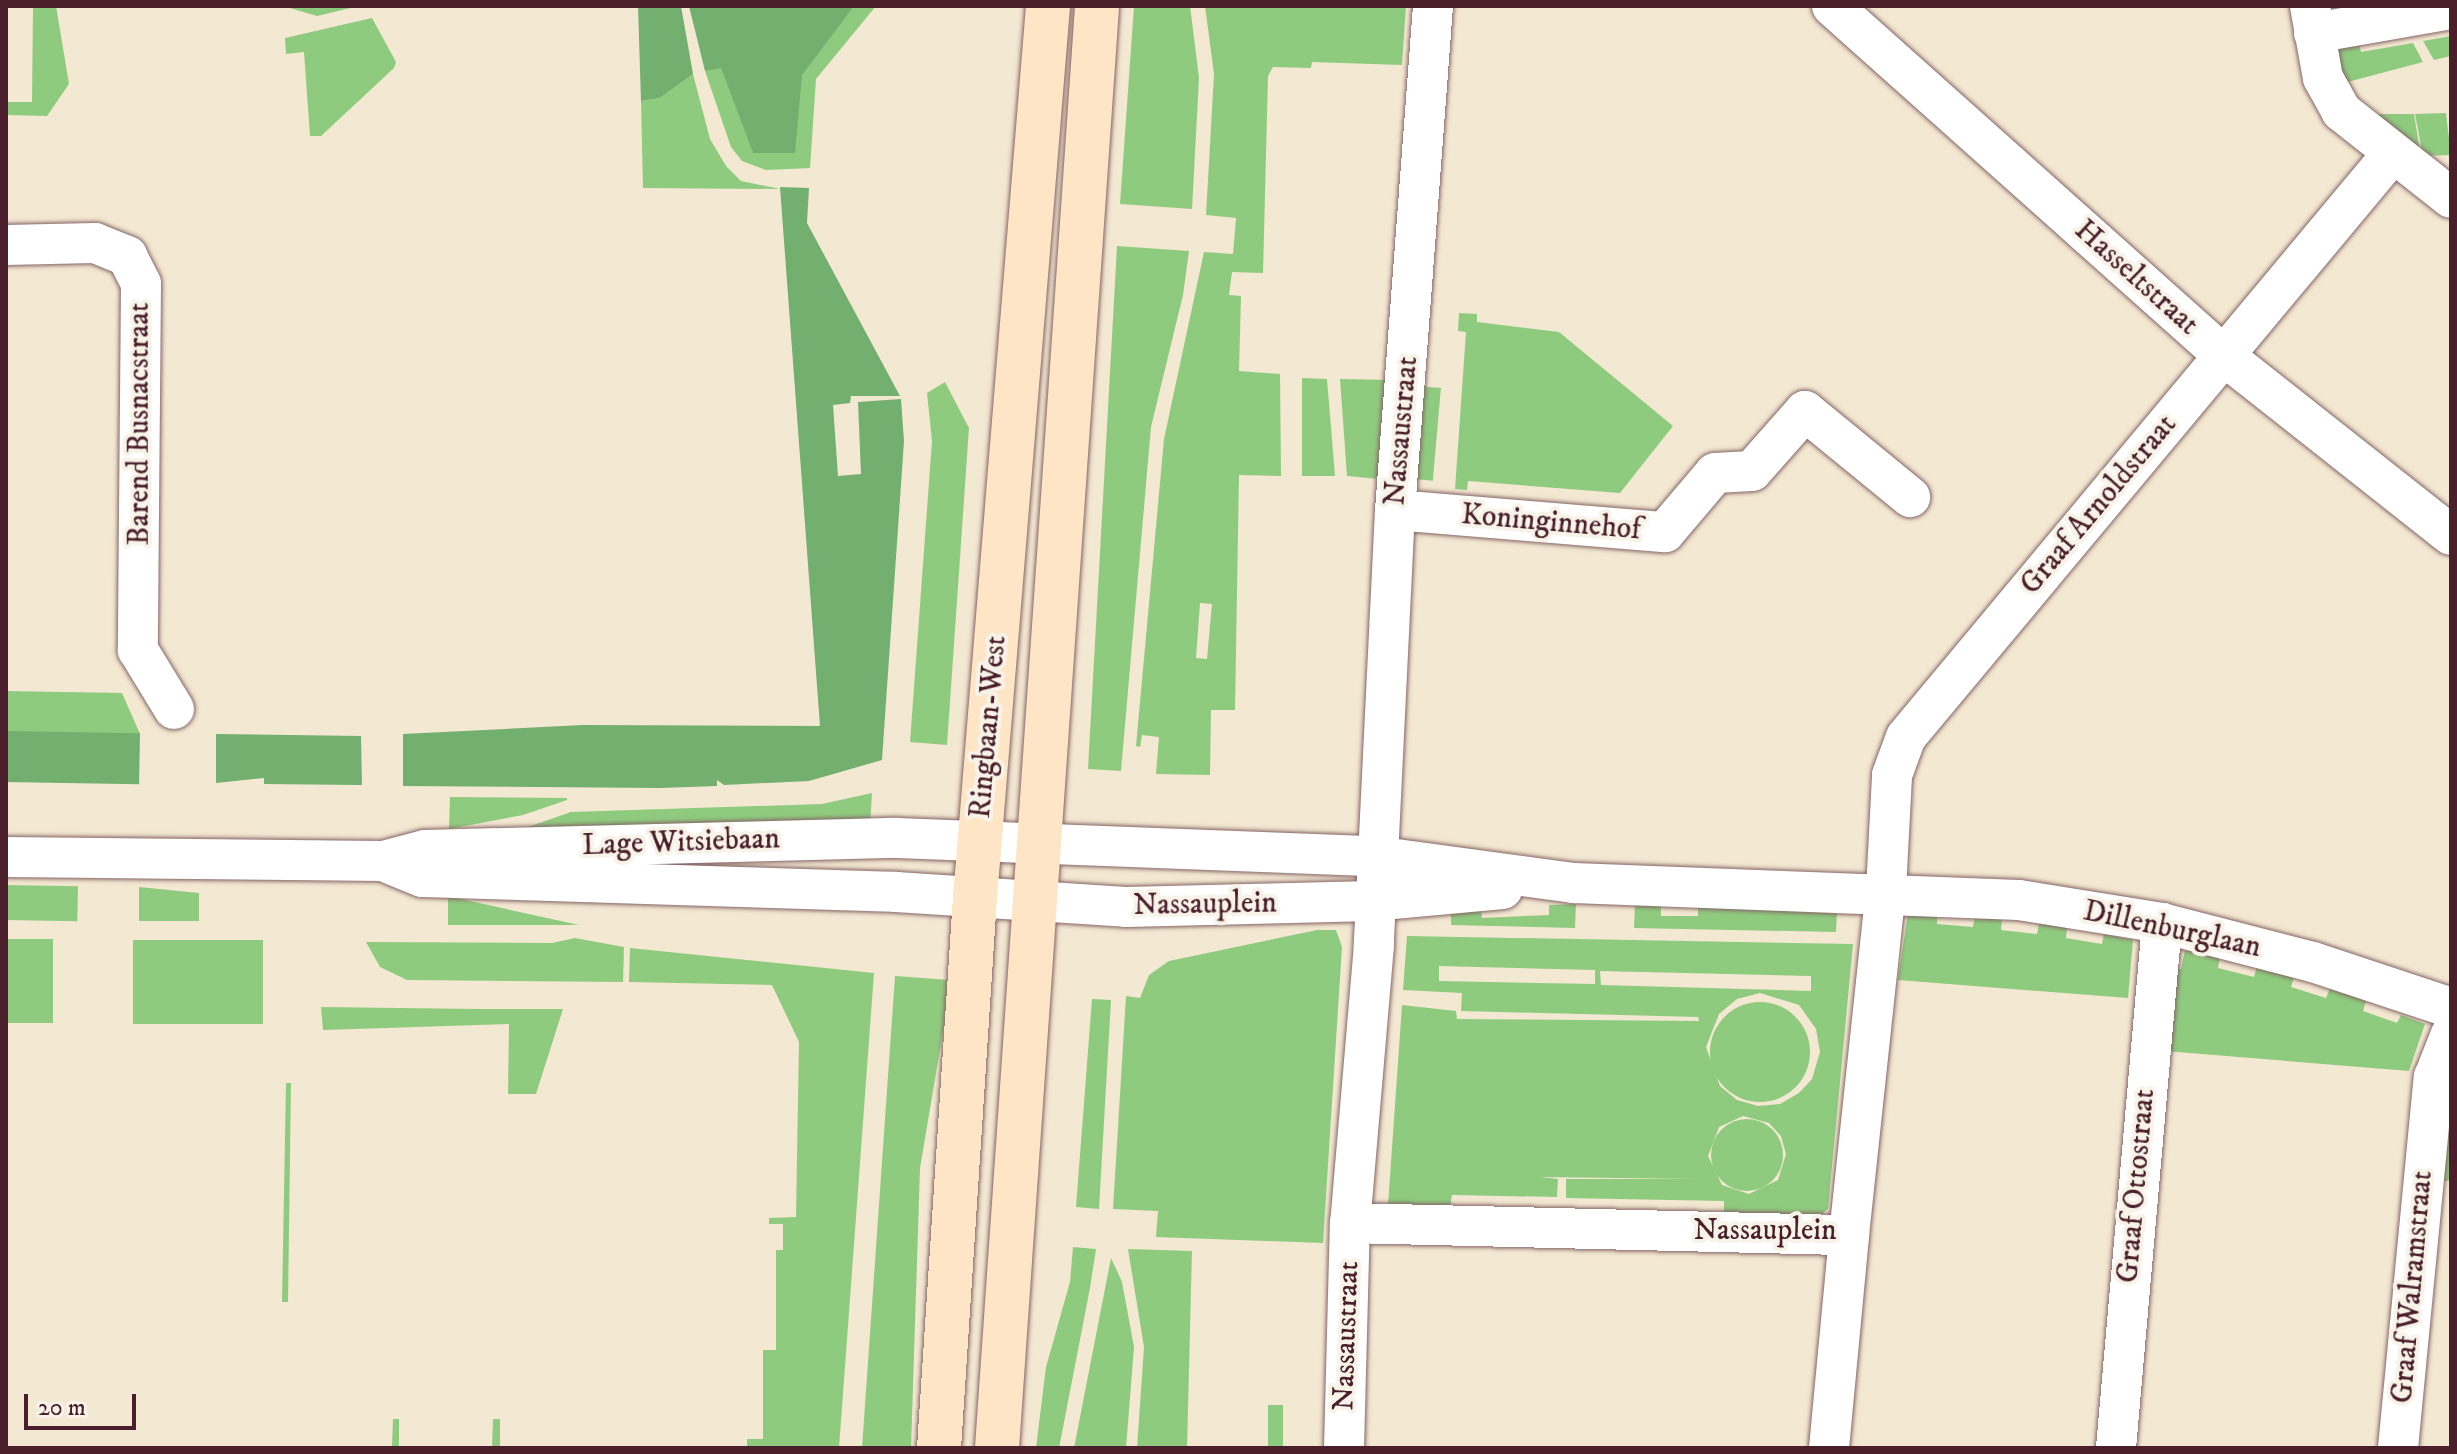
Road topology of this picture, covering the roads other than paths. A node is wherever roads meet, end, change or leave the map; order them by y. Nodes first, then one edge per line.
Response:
1 (1048, 6) edge
2 (1097, 6) edge
3 (1433, 6) edge
4 (1832, 6) edge
5 (2451, 9) edge
6 (2312, 20) edge
7 (2393, 153) junction
8 (2451, 198) edge
9 (6, 245) edge
10 (2223, 355) junction
11 (1910, 497) dead end
12 (1395, 510) junction
13 (2451, 535) edge
14 (174, 709) dead end
15 (980, 843) junction
16 (1042, 844) junction
17 (1374, 856) junction
18 (6, 857) edge
19 (383, 861) junction
20 (1574, 883) junction
21 (1886, 891) junction
22 (975, 898) junction
23 (1038, 901) junction
24 (1373, 901) junction
25 (2162, 923) junction
26 (2451, 1008) edge
27 (2451, 1034) edge
28 (1350, 1223) junction
29 (1849, 1235) junction
30 (939, 1448) edge
31 (997, 1448) edge
32 (1344, 1448) edge
33 (1829, 1448) edge
34 (2116, 1448) edge
35 (2398, 1448) edge

1 - 15 main road, Ringbaan-West
2 - 16 main road, Ringbaan-West
3 - 12 street, Nassaustraat
4 - 10 street, Hasseltstraat
5 - 6 street
6 - 7 street
7 - 8 street
7 - 10 street, Graaf Arnoldstraat
9 - 14 street, Barend Busnacstraat
10 - 13 street, Hasseltstraat
10 - 21 street, Graaf Arnoldstraat
11 - 12 street, Koninginnehof
12 - 17 street, Nassaustraat
15 - 16 street, Lage Witsiebaan
15 - 19 street, Lage Witsiebaan
15 - 22 main road, Ringbaan-West
16 - 17 street, Nassauplein
16 - 23 main road, Ringbaan-West
17 - 20 street, Nassauplein
17 - 24 street
18 - 19 street, Lage Witsiebaan
19 - 22 street, Lage Witsiebaan
20 - 21 street, Nassauplein
20 - 24 street, Nassauplein
21 - 25 street, Dillenburglaan
21 - 29 street, Nassauplein
22 - 23 street, Lage Witsiebaan
22 - 30 main road, Ringbaan-West
23 - 24 street, Nassauplein
23 - 31 main road, Ringbaan-West
24 - 28 street
25 - 26 street, Dillenburglaan
25 - 34 street, Graaf Ottostraat
27 - 35 street, Graaf Walramstraat
28 - 29 street, Nassauplein
28 - 32 street, Nassaustraat
29 - 33 street

